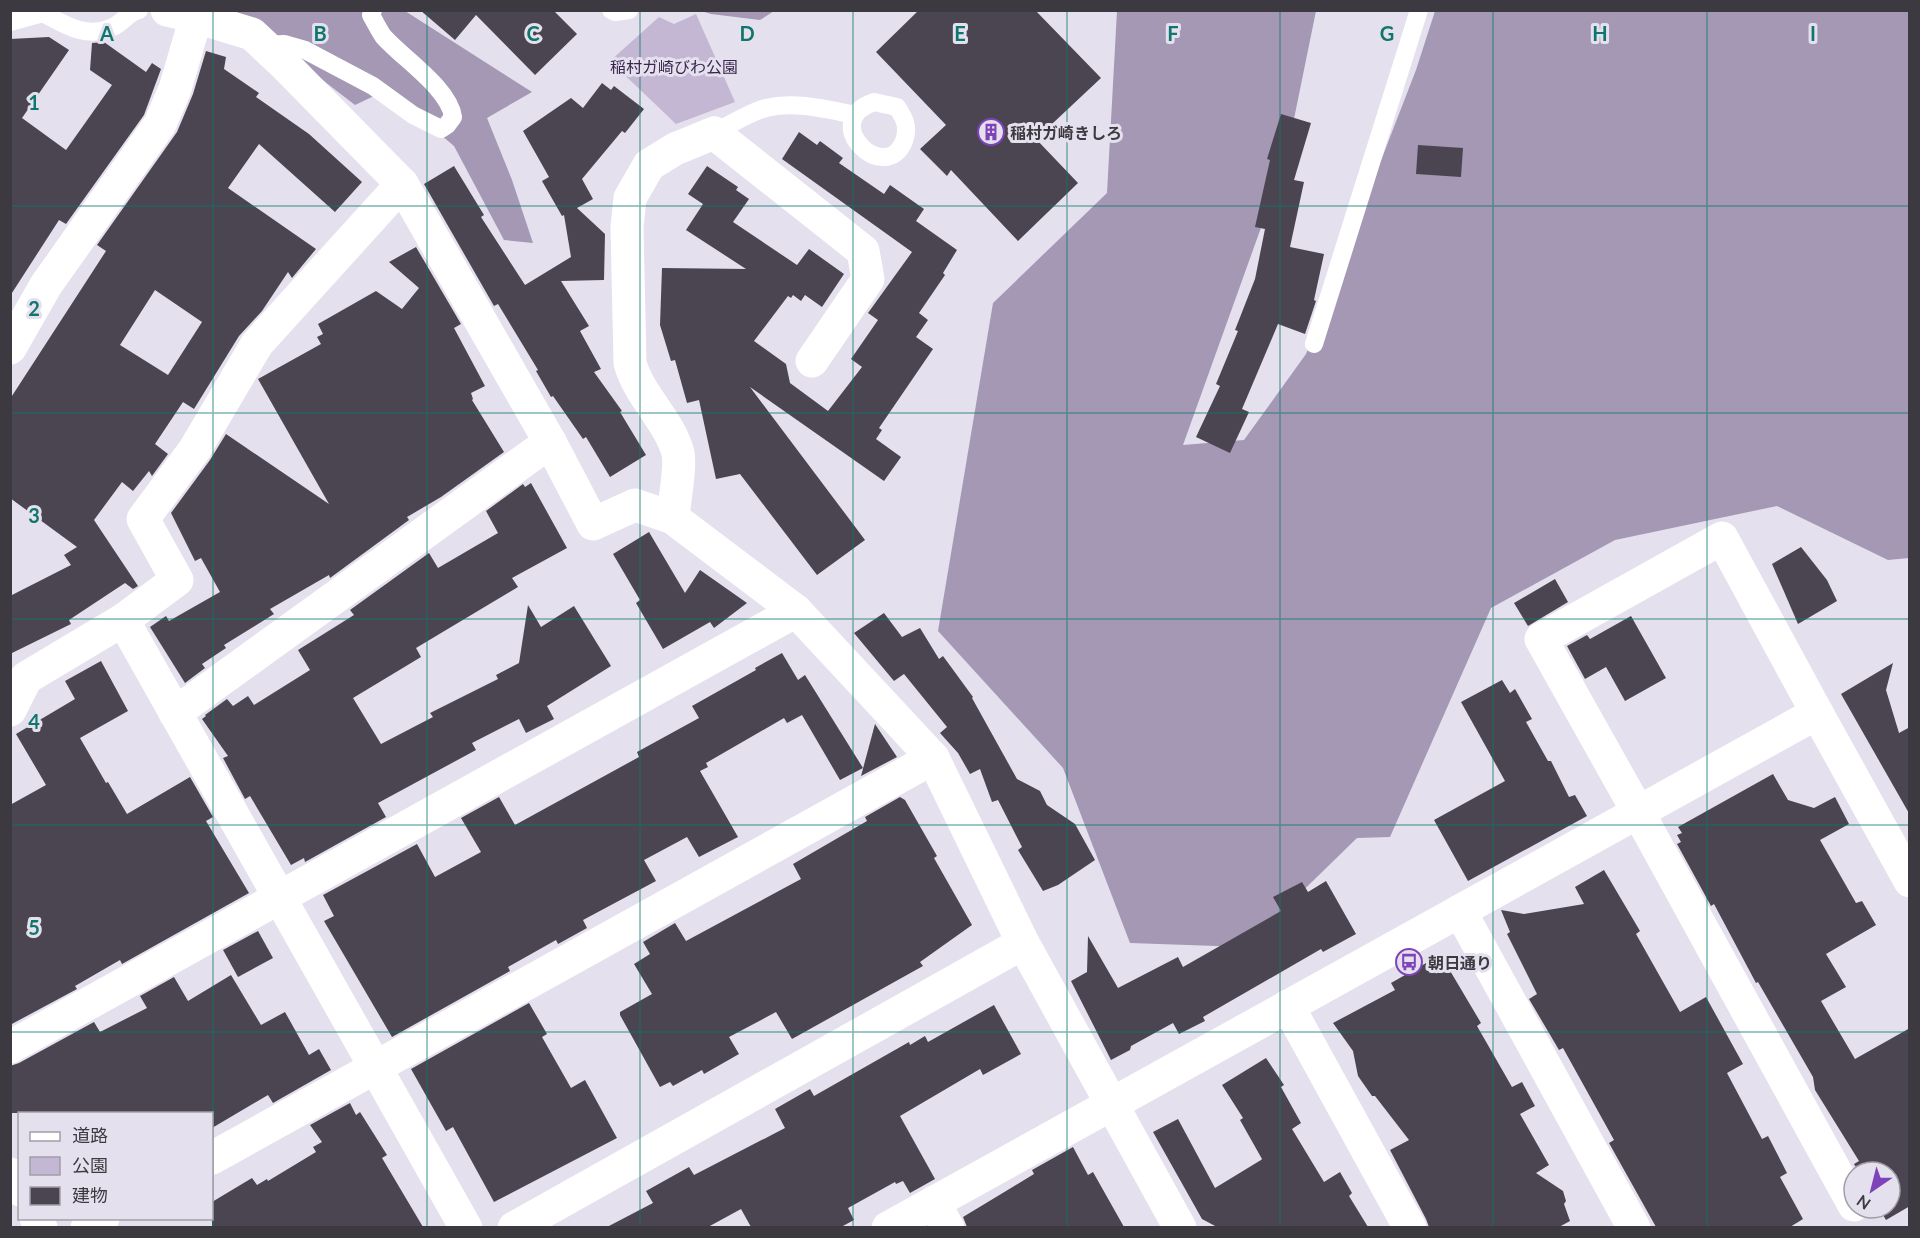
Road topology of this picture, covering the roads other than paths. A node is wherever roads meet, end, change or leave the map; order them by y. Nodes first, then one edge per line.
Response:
1 (139, 10) edge
2 (373, 10) edge
3 (611, 10) edge
4 (629, 10) edge
5 (1419, 10) edge
6 (181, 14) edge
7 (10, 22) edge
8 (263, 45) junction
9 (855, 115) dead end
10 (714, 133) junction
11 (402, 184) junction
12 (1314, 344) dead end
13 (10, 348) edge
14 (812, 361) dead end
15 (550, 442) junction
16 (673, 518) junction
17 (796, 611) junction
18 (123, 620) junction
19 (10, 710) edge
20 (175, 713) junction
21 (1817, 713) junction
22 (933, 758) junction
23 (1638, 812) junction
24 (1910, 881) edge
25 (280, 898) junction
26 (1460, 911) junction
27 (1023, 943) junction
28 (1288, 1006) junction
29 (10, 1047) edge
30 (375, 1067) junction
31 (1112, 1104) junction
32 (213, 1157) edge
33 (10, 1174) edge
34 (1842, 1183) edge
35 (18, 1187) edge
36 (941, 1215) edge
37 (466, 1227) edge
38 (514, 1227) edge
39 (888, 1227) edge
40 (1180, 1227) edge
41 (1410, 1227) edge
42 (1635, 1227) edge

1 - 7 lane
2 - 8 lane
3 - 4 lane
5 - 12 lane
6 - 8 street
6 - 13 street
8 - 11 street
9 - 10 lane
10 - 14 street
10 - 16 street
11 - 15 street
11 - 18 street
15 - 16 street
15 - 20 street
16 - 17 street
17 - 22 street
17 - 25 street
18 - 19 street
18 - 20 street
20 - 25 street
21 - 23 street
21 - 23 street
21 - 24 street
22 - 27 street
22 - 30 street
23 - 26 street
23 - 34 street
25 - 29 street
25 - 30 street
26 - 28 street
26 - 42 street
27 - 31 street
27 - 38 street
28 - 31 street
28 - 41 street
30 - 32 street
30 - 37 street
31 - 36 street
31 - 40 street
33 - 35 street
36 - 39 street

